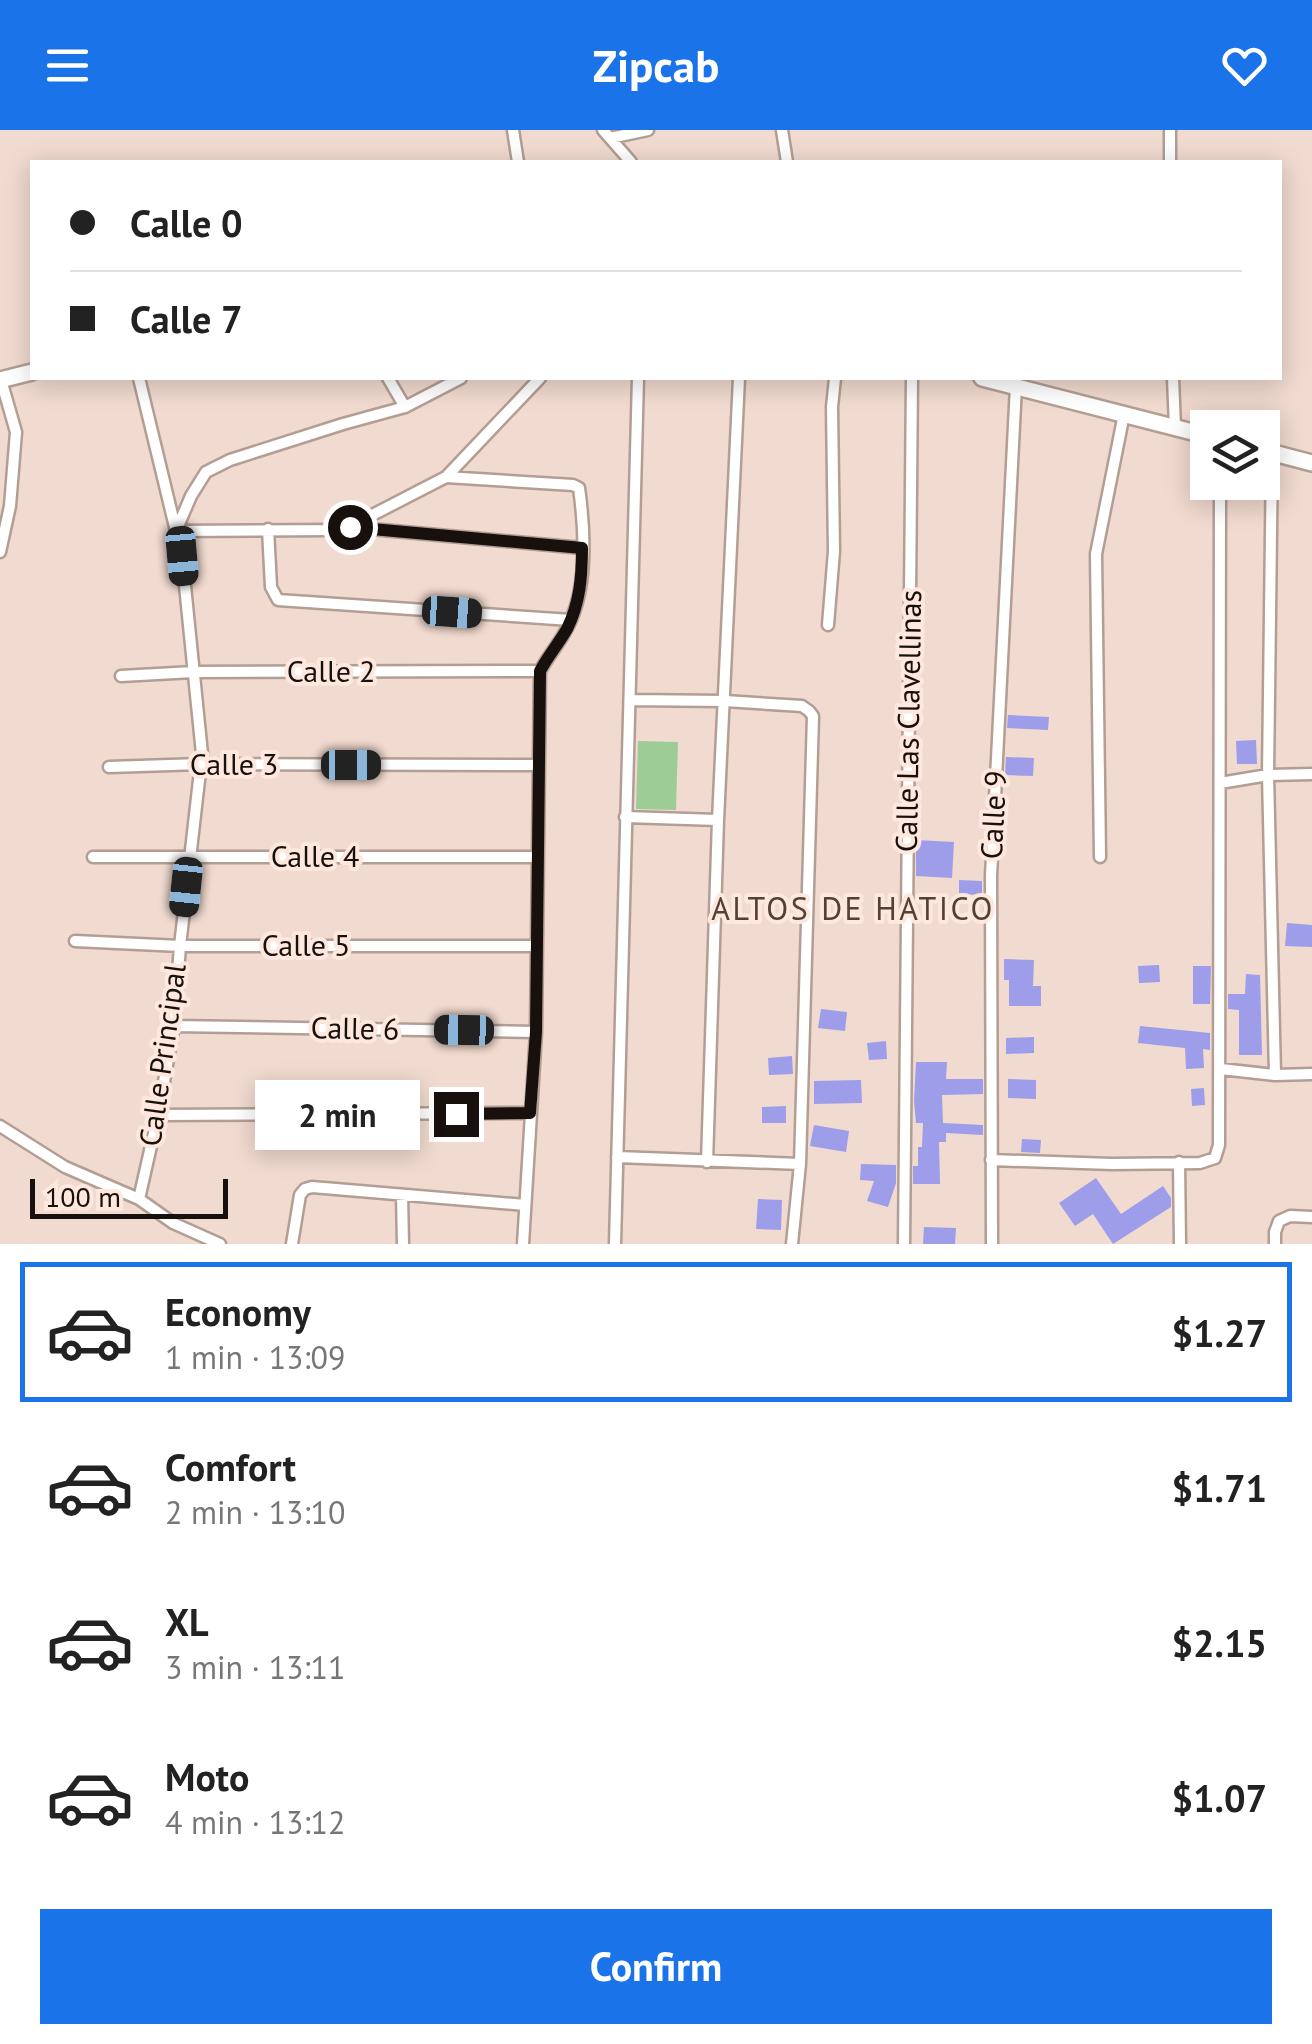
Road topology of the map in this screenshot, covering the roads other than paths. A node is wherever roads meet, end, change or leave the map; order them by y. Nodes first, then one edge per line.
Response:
1 (513, 130) edge
2 (648, 130) edge
3 (782, 130) edge
4 (1170, 130) edge
5 (607, 134) edge
6 (518, 160) edge
7 (629, 160) edge
8 (787, 160) edge
9 (1170, 160) edge
10 (30, 373) edge
11 (1, 380) edge
12 (139, 380) edge
13 (389, 380) edge
14 (457, 380) edge
15 (538, 380) edge
16 (638, 380) edge
17 (739, 380) edge
18 (836, 380) edge
19 (912, 380) edge
20 (990, 380) edge
21 (1173, 380) edge
22 (1016, 386) junction
23 (405, 407) junction
24 (1124, 414) junction
25 (1175, 428) junction
26 (1190, 432) edge
27 (1280, 454) edge
28 (1312, 463) edge
29 (446, 477) junction
30 (1220, 500) edge
31 (1267, 500) edge
32 (350, 527) junction
33 (268, 529) junction
34 (176, 531) junction
35 (582, 548) junction
36 (0, 552) edge
37 (571, 620) junction
38 (828, 626) dead end
39 (540, 671) junction
40 (193, 672) junction
41 (121, 676) dead end
42 (630, 700) junction
43 (724, 701) junction
44 (200, 764) junction
45 (539, 765) junction
46 (109, 767) dead end
47 (1312, 774) edge
48 (1268, 775) junction
49 (1220, 783) junction
50 (625, 817) junction
51 (718, 820) junction
52 (1100, 856) dead end
53 (92, 857) dead end
54 (189, 857) junction
55 (538, 857) junction
56 (75, 941) dead end
57 (180, 946) junction
58 (537, 946) junction
59 (174, 1026) junction
60 (536, 1032) junction
61 (1221, 1069) junction
62 (1275, 1074) junction
63 (1312, 1074) edge
64 (530, 1113) junction
65 (158, 1114) junction
66 (0, 1128) edge
67 (617, 1157) junction
68 (991, 1160) junction
69 (707, 1162) junction
70 (1179, 1162) junction
71 (800, 1164) junction
72 (402, 1195) junction
73 (139, 1199) junction
74 (526, 1205) junction
75 (1312, 1217) edge
76 (220, 1244) edge
77 (292, 1244) edge
78 (403, 1244) edge
79 (523, 1244) edge
80 (616, 1244) edge
81 (792, 1244) edge
82 (904, 1244) edge
83 (992, 1244) edge
84 (1180, 1244) edge
85 (1275, 1244) edge

1 - 6 street
2 - 5 street
3 - 8 street
4 - 9 street
5 - 7 street
10 - 11 main road
11 - 36 street
12 - 34 street, Calle Principal
13 - 23 street
14 - 23 street
15 - 29 street
16 - 42 street
17 - 43 street
18 - 38 street
19 - 82 street, Calle Las Clavellinas
20 - 22 main road
21 - 25 street
22 - 24 main road
22 - 68 street, Calle 9
23 - 34 street
24 - 25 main road
24 - 52 street
25 - 26 main road
27 - 28 main road
29 - 32 street
29 - 35 street
30 - 49 street
31 - 48 street
32 - 33 street
32 - 35 street
33 - 34 street
33 - 37 street
34 - 40 street, Calle Principal
35 - 37 street
37 - 39 street
39 - 40 street, Calle 2
39 - 45 street
40 - 41 street, Calle 2
40 - 44 street, Calle Principal
42 - 43 street
42 - 50 street
43 - 51 street
43 - 71 street
44 - 45 street, Calle 3
44 - 46 street, Calle 3
44 - 54 street, Calle Principal
45 - 55 street
47 - 48 street
48 - 49 street
48 - 62 street
49 - 61 street
50 - 51 street
50 - 67 street
51 - 69 street
53 - 54 street, Calle 4
54 - 55 street, Calle 4
54 - 57 street, Calle Principal
55 - 58 street
56 - 57 street, Calle 5
57 - 58 street, Calle 5
57 - 59 street, Calle Principal
58 - 60 street
59 - 60 street, Calle 6
59 - 65 street, Calle Principal
60 - 64 street
61 - 62 street
61 - 70 street
62 - 63 street
64 - 65 street
64 - 74 street
65 - 73 street, Calle Principal
66 - 73 street
67 - 69 street
67 - 80 street
68 - 70 street
68 - 83 street, Calle 9
69 - 71 street
70 - 84 street
71 - 81 street
72 - 74 street
72 - 77 street
72 - 78 street
73 - 76 street
74 - 79 street
75 - 85 street

